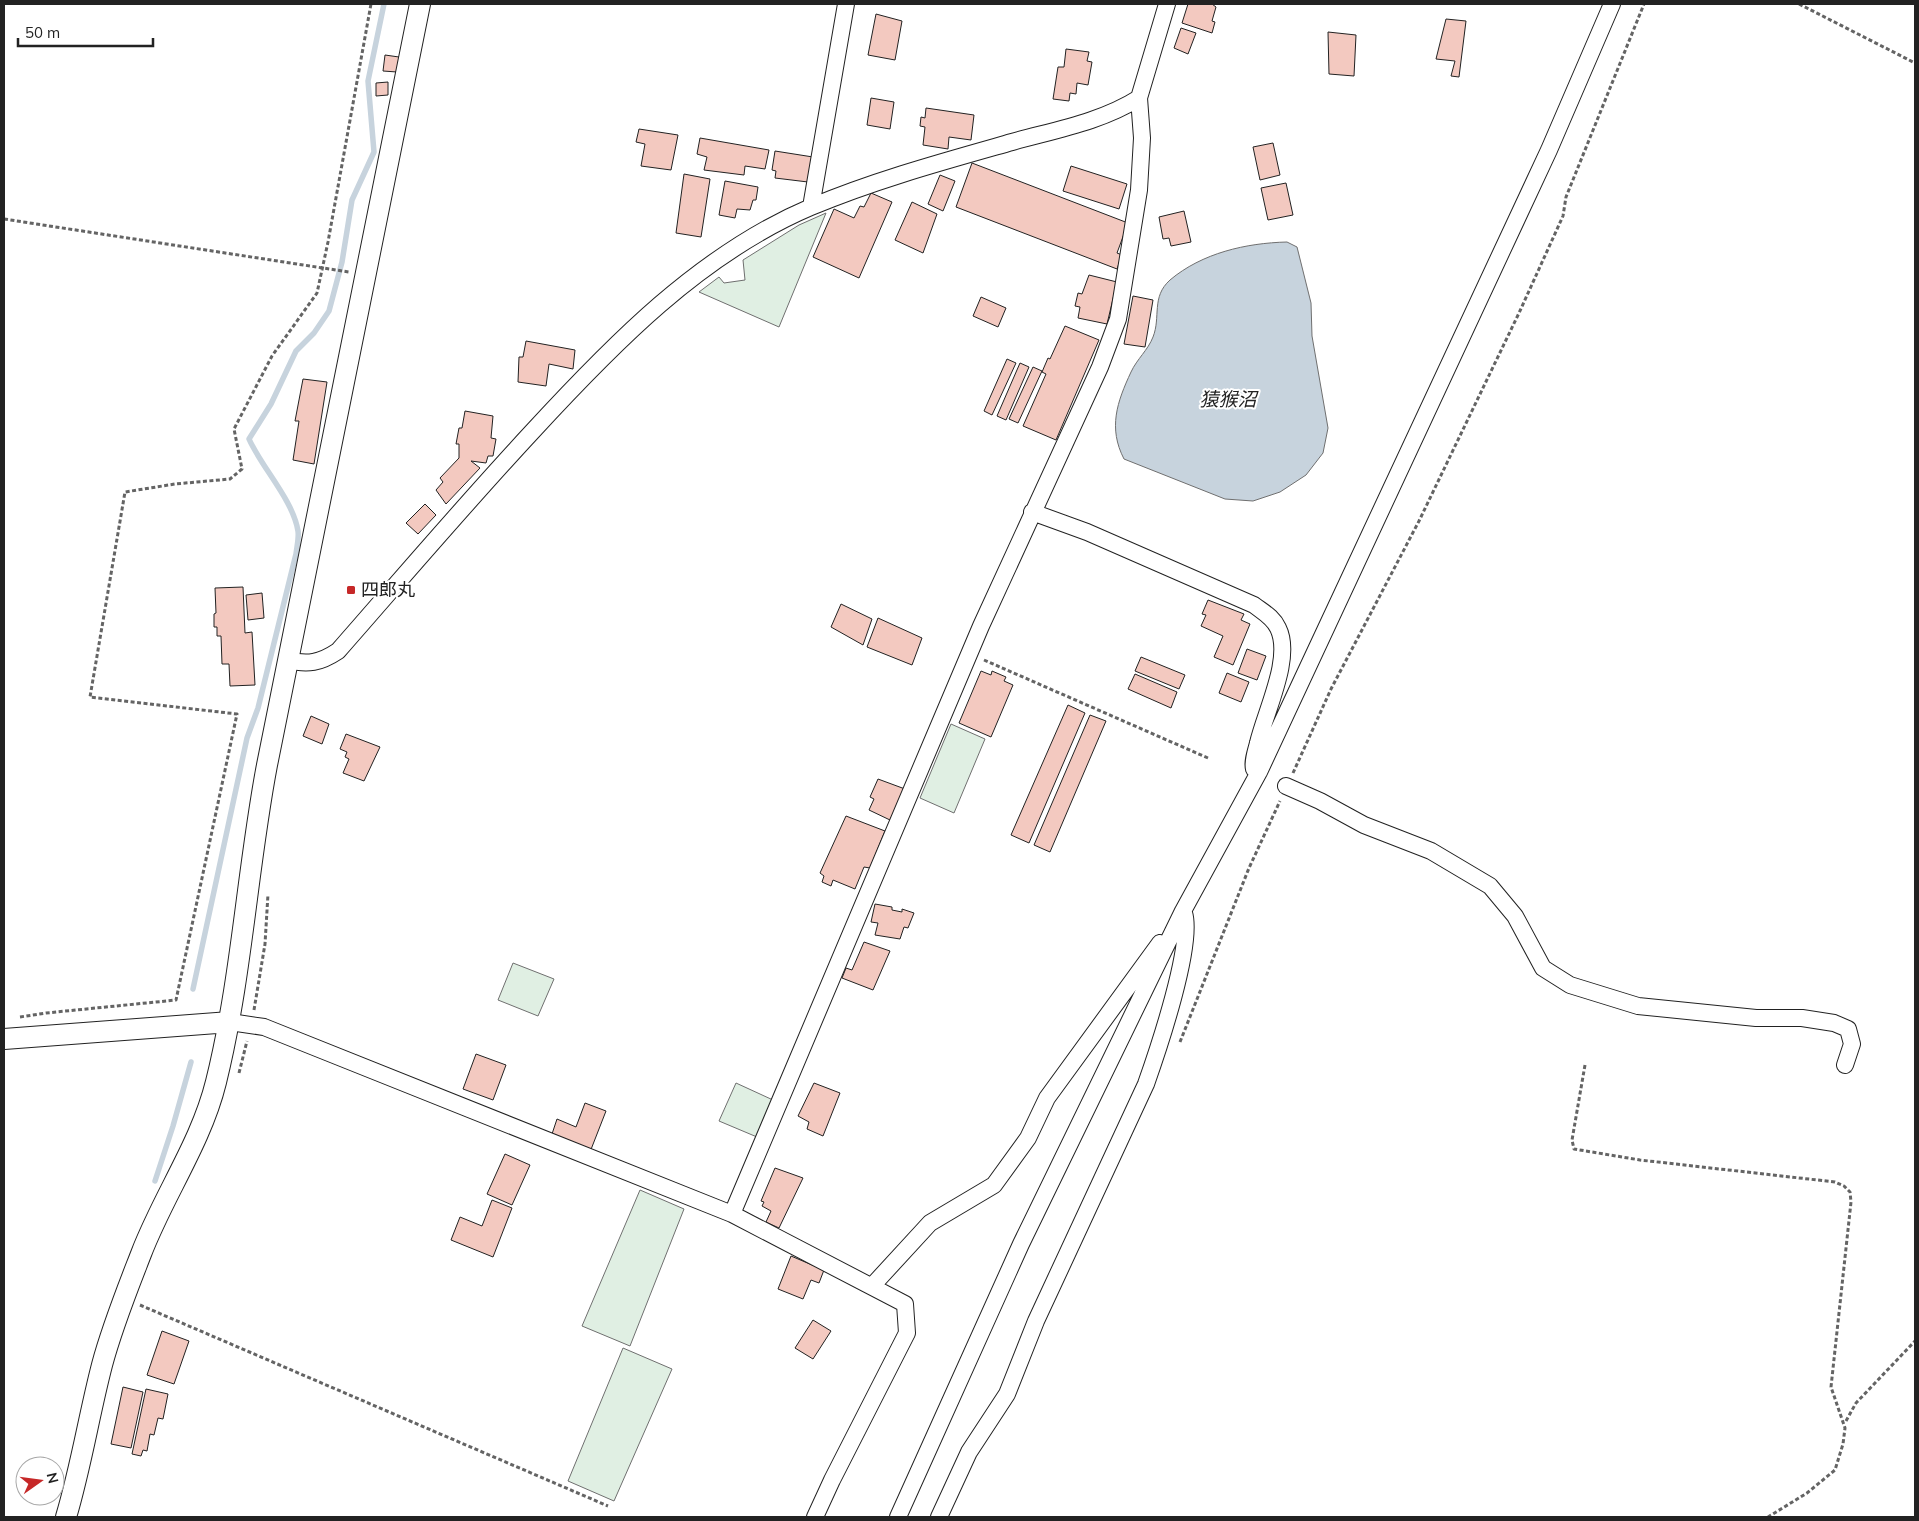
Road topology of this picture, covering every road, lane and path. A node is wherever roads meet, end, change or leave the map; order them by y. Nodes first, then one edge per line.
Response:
1 (370, 4) edge
2 (420, 4) edge
3 (846, 4) edge
4 (1167, 4) edge
5 (1612, 4) edge
6 (1644, 4) edge
7 (1799, 4) edge
8 (1915, 63) edge
9 (1139, 98) junction
10 (811, 207) junction
11 (4, 219) edge
12 (323, 267) junction
13 (346, 272) dead end
14 (1032, 512) junction
15 (970, 654) junction
16 (287, 660) junction
17 (1208, 758) dead end
18 (1258, 772) junction
19 (1286, 786) junction
20 (1184, 911) junction
21 (12, 1019) dead end
22 (230, 1022) junction
23 (248, 1033) dead end
24 (4, 1039) edge
25 (1157, 1051) junction
26 (1585, 1065) dead end
27 (1845, 1065) dead end
28 (236, 1082) dead end
29 (732, 1214) junction
30 (873, 1286) junction
31 (124, 1298) junction
32 (1915, 1342) edge
33 (1846, 1421) dead end
34 (608, 1506) dead end
35 (66, 1517) edge
36 (815, 1517) edge
37 (898, 1517) edge
38 (939, 1517) edge
39 (1768, 1517) edge

1 - 12 path
2 - 16 street
3 - 10 street
4 - 9 street
5 - 18 street
6 - 19 path
7 - 8 path
9 - 10 street
9 - 14 street
10 - 16 street
11 - 12 path
12 - 13 path
12 - 21 path
14 - 15 street
14 - 18 street
15 - 17 path
15 - 29 street
16 - 22 street
18 - 20 street
19 - 25 path
19 - 27 street
20 - 25 street
20 - 30 street
20 - 37 street
22 - 24 street
22 - 29 street
22 - 31 street
23 - 28 path
25 - 38 street
26 - 39 path
29 - 30 street
30 - 36 street
31 - 34 path
31 - 35 street
32 - 33 path

